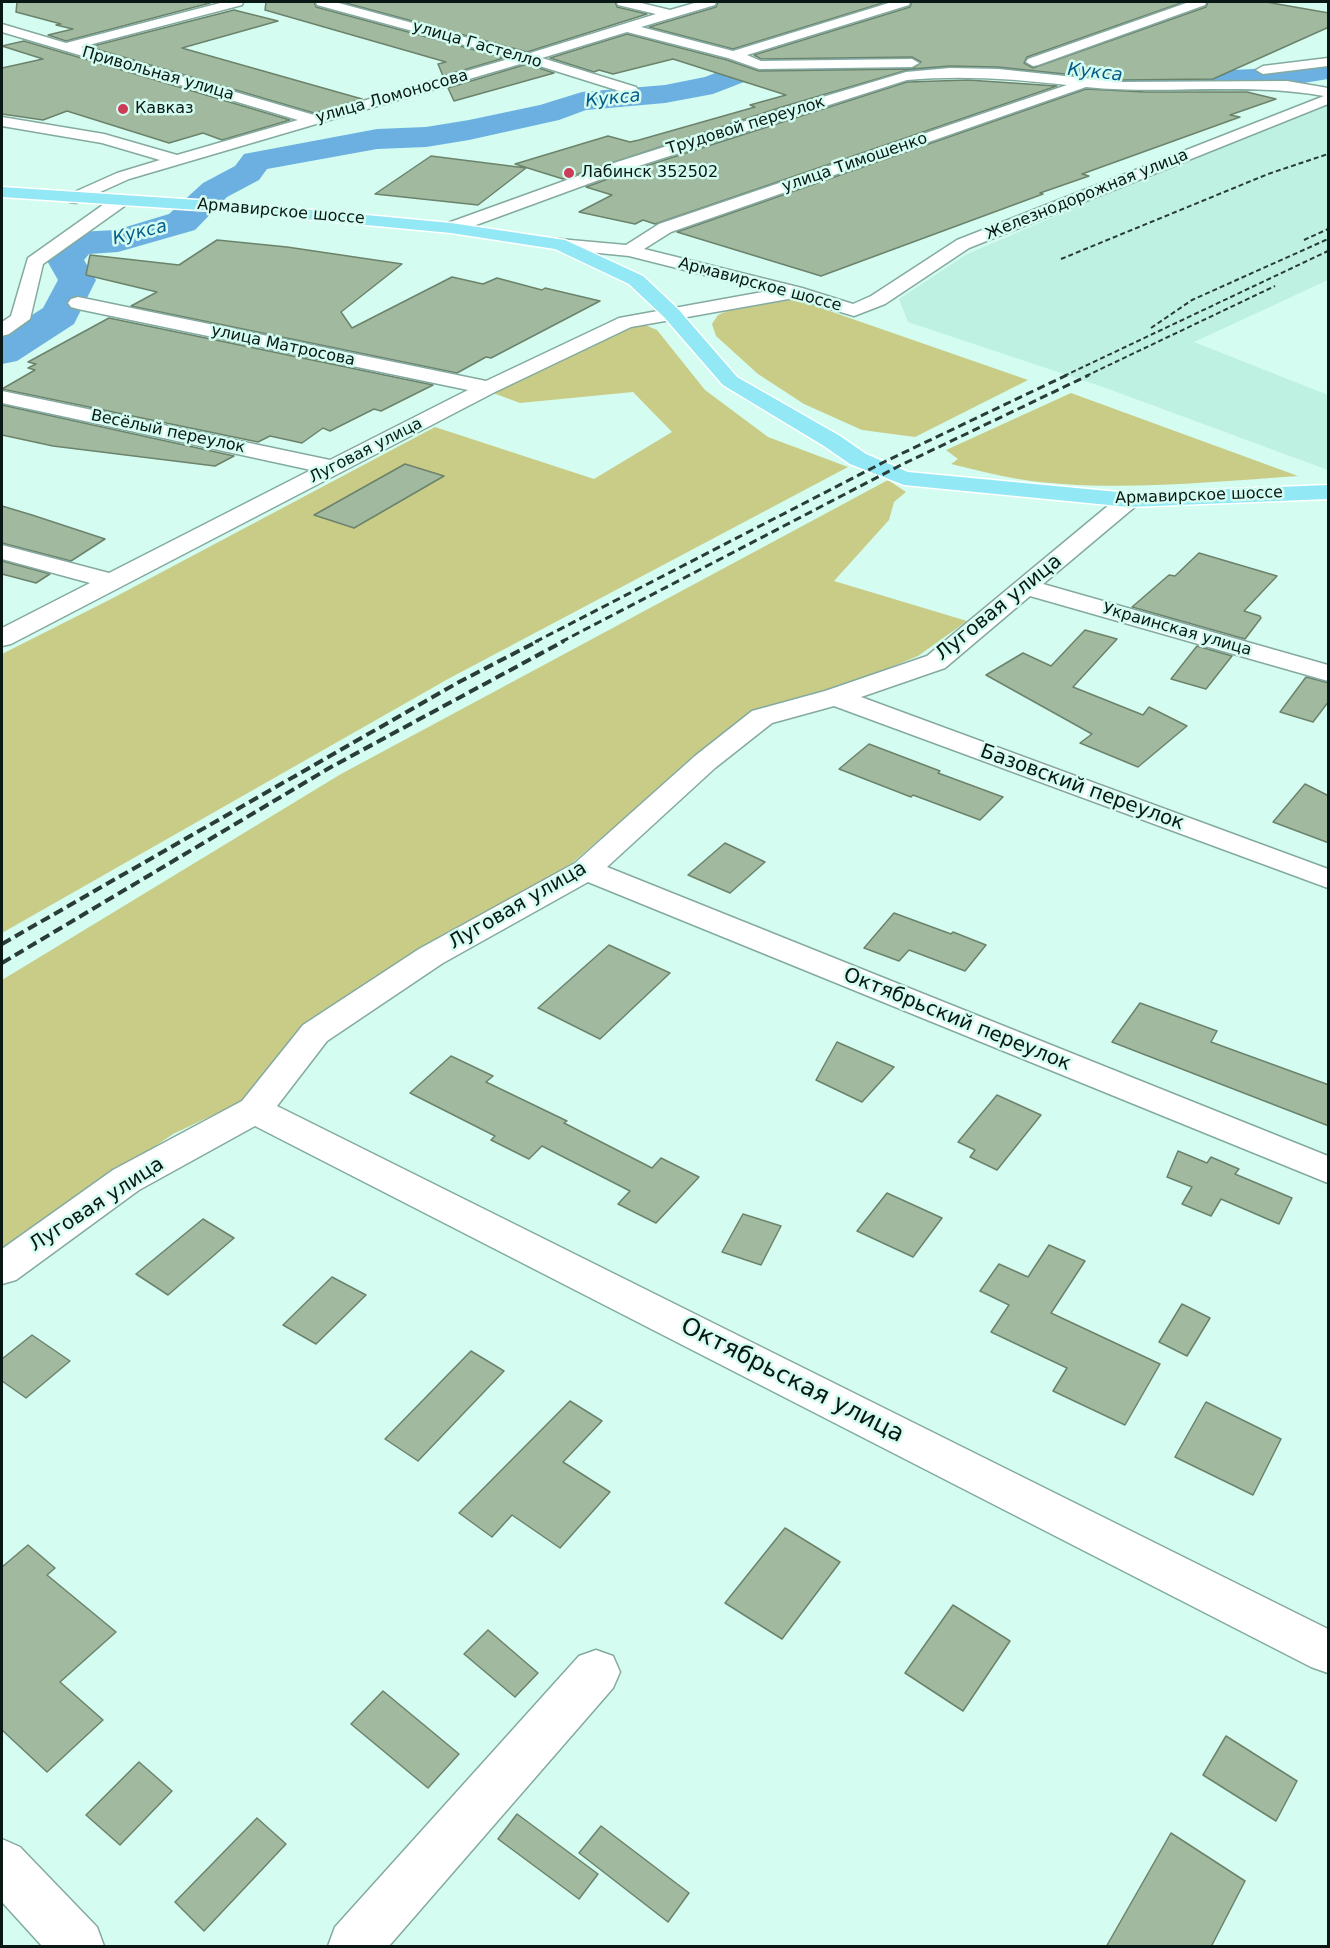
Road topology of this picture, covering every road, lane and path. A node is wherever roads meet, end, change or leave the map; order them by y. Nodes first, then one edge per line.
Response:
1 (237, 2) edge
2 (322, 2) edge
3 (623, 2) edge
4 (710, 2) edge
5 (904, 2) edge
6 (1200, 2) edge
7 (671, 14) junction
8 (2, 28) edge
9 (628, 28) junction
10 (65, 47) junction
11 (733, 55) junction
12 (527, 58) junction
13 (1033, 62) junction
14 (1329, 62) edge
15 (1085, 83) junction
16 (631, 90) dead end
17 (1329, 92) edge
18 (1329, 99) edge
19 (71, 119) dead end
20 (314, 120) junction
21 (2, 122) edge
22 (109, 122) dead end
23 (43, 128) junction
24 (104, 139) junction
25 (177, 160) junction
26 (2, 193) edge
27 (76, 198) junction
28 (120, 201) junction
29 (451, 228) junction
30 (559, 244) junction
31 (629, 251) junction
32 (795, 292) junction
33 (78, 303) dead end
34 (854, 309) joint
35 (671, 313) junction
36 (2, 330) edge
37 (488, 388) junction
38 (2, 397) edge
39 (334, 468) junction
40 (1329, 492) edge
41 (1129, 500) junction
42 (2, 552) edge
43 (111, 581) junction
44 (1025, 587) junction
45 (2, 638) edge
46 (1329, 673) edge
47 (835, 697) junction
48 (586, 870) junction
49 (1329, 879) edge
50 (255, 1110) junction
51 (1329, 1170) edge
52 (2, 1269) edge
53 (1329, 1652) edge
54 (596, 1672) dead end
55 (2, 1865) edge
56 (78, 1947) edge
57 (354, 1947) edge

1 - 10 street
2 - 12 street, улица Гастелло
3 - 7 street
4 - 7 street, улица Ломоносова
5 - 11 street
6 - 13 street
7 - 9 street, улица Ломоносова
8 - 10 street, Привольная улица
9 - 11 street
9 - 12 street, улица Ломоносова
10 - 20 street, Привольная улица
11 - 13 street
12 - 16 street, улица Гастелло
12 - 20 street, улица Ломоносова
13 - 14 street
15 - 17 street, Трудовой переулок
15 - 29 street, Трудовой переулок
15 - 31 street, улица Тимошенко
18 - 34 street, Железнодорожная улица
19 - 23 street
20 - 25 street, улица Ломоносова
21 - 23 street
22 - 24 street
23 - 24 street
24 - 25 street
25 - 27 street, улица Ломоносова
26 - 27 main road, Армавирское шоссе
27 - 28 main road, Армавирское шоссе
28 - 29 main road, Армавирское шоссе
28 - 36 street
29 - 30 main road, Армавирское шоссе
30 - 31 street, Армавирское шоссе
30 - 35 main road, Армавирское шоссе
31 - 32 street, Армавирское шоссе
32 - 34 street, Армавирское шоссе
32 - 35 street, Луговая улица
33 - 37 street, улица Матросова
35 - 37 street, Луговая улица
35 - 41 main road, Армавирское шоссе
37 - 39 street, Луговая улица
38 - 39 street, Весёлый переулок
39 - 43 street, Луговая улица
40 - 41 main road, Армавирское шоссе
41 - 44 street, Луговая улица
42 - 43 street
43 - 45 street, Луговая улица
44 - 46 street, Украинская улица
44 - 47 street, Луговая улица
47 - 48 street, Луговая улица
47 - 49 street, Базовский переулок
48 - 50 street, Луговая улица
48 - 51 street, Октябрьский переулок
50 - 52 street, Луговая улица
50 - 53 street, Октябрьская улица
54 - 57 street
55 - 56 street

